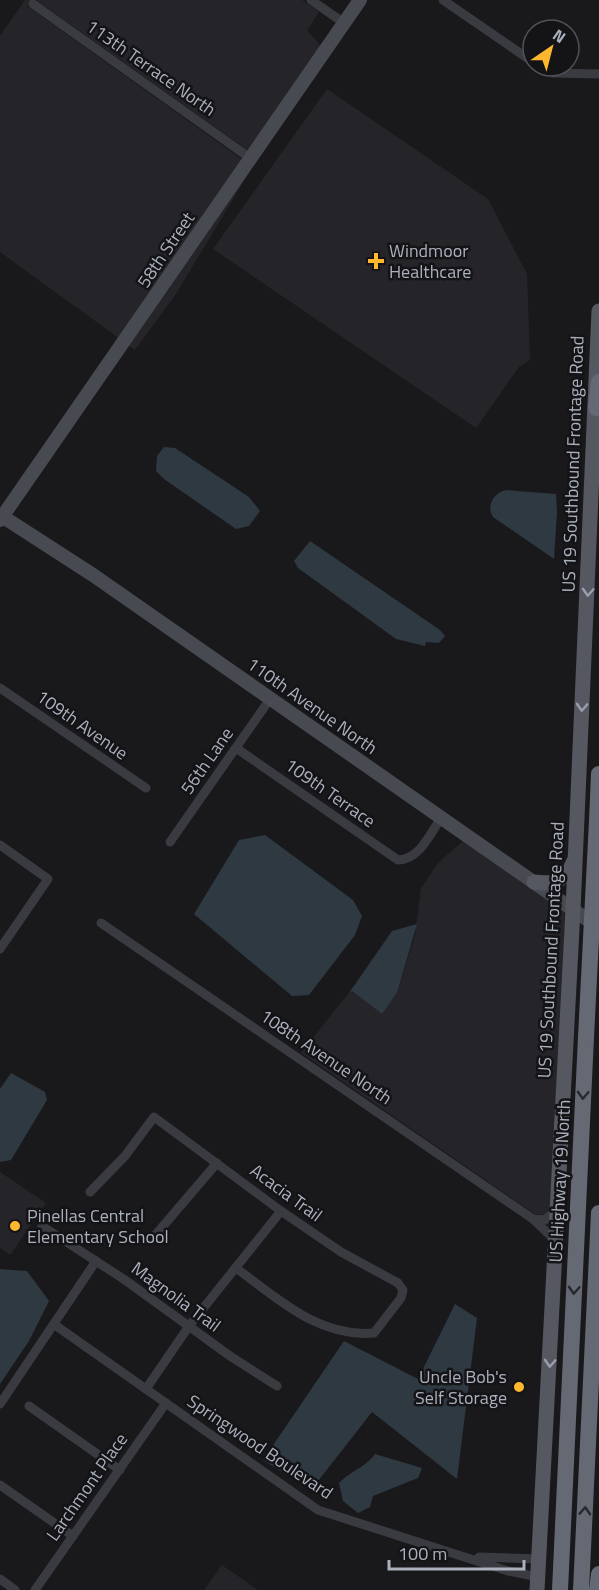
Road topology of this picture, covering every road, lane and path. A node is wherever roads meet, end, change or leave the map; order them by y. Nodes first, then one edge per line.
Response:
1 (311, 0) edge
2 (360, 0) edge
3 (443, 0) edge
4 (33, 4) dead end
5 (344, 23) junction
6 (521, 54) edge
7 (581, 74) edge
8 (599, 74) edge
9 (250, 158) junction
10 (599, 311) edge
11 (599, 382) edge
12 (596, 408) junction
13 (1, 517) edge
14 (0, 688) edge
15 (270, 699) junction
16 (236, 748) junction
17 (599, 774) edge
18 (146, 789) dead end
19 (441, 818) junction
20 (576, 838) junction
21 (170, 842) dead end
22 (0, 845) edge
23 (599, 858) edge
24 (576, 859) junction
25 (534, 882) junction
26 (573, 910) junction
27 (101, 923) dead end
28 (599, 923) edge
29 (599, 928) edge
30 (599, 935) edge
31 (0, 949) edge
32 (570, 976) junction
33 (599, 994) edge
34 (567, 1033) junction
35 (217, 1163) junction
36 (90, 1192) dead end
37 (559, 1206) junction
38 (281, 1211) junction
39 (599, 1213) edge
40 (533, 1219) junction
41 (42, 1226) dead end
42 (152, 1239) dead end
43 (557, 1243) junction
44 (96, 1261) junction
45 (236, 1268) junction
46 (55, 1325) junction
47 (189, 1326) junction
48 (277, 1386) dead end
49 (146, 1389) junction
50 (166, 1403) junction
51 (0, 1404) edge
52 (28, 1406) dead end
53 (120, 1470) junction
54 (0, 1485) edge
55 (562, 1534) junction
56 (73, 1536) junction
57 (466, 1556) junction
58 (539, 1559) junction
59 (599, 1574) edge
60 (0, 1580) edge
61 (538, 1584) edge
62 (15, 1590) edge
63 (35, 1590) edge
64 (554, 1590) edge
65 (560, 1590) edge
66 (581, 1590) edge
67 (597, 1590) edge

1 - 5 street
2 - 5 street, 58th Street
3 - 6 street
4 - 9 street, 113th Terrace North
5 - 9 street, 58th Street
7 - 8 street
9 - 13 street, 58th Street
10 - 12 main road, US 19 Southbound Frontage Road
11 - 12 highway
12 -> 20 main road, US 19 Southbound Frontage Road
13 - 15 street, 110th Avenue North
14 - 18 street, 109th Avenue
15 - 16 street, 56th Lane
15 - 19 street, 110th Avenue North
16 - 19 street, 109th Terrace
16 - 21 street, 56th Lane
17 -> 55 highway, US Highway 19 North, bridge
19 - 25 street, 110th Avenue North
20 - 23 main road
20 - 24 main road, US 19 Southbound Frontage Road
22 - 31 street
24 - 25 main road
24 - 26 main road, US 19 Southbound Frontage Road
24 - 28 main road
25 - 26 street, 110th Avenue North
26 - 29 street, 110th Avenue North
26 - 32 main road, US 19 Southbound Frontage Road
27 - 40 street, 108th Avenue North
30 - 32 main road
32 - 34 main road, US 19 Southbound Frontage Road
33 - 34 main road
34 - 37 main road, US 19 Southbound Frontage Road
35 - 36 street, Acacia Trail
35 - 38 street, Acacia Trail
35 - 42 street
37 - 40 street
37 - 43 main road, US 19 Southbound Frontage Road
38 - 45 street
38 - 45 street, Acacia Trail
66 -> 39 highway
40 - 43 street, 108th Avenue North
41 - 44 street, Magnolia Trail
43 -> 58 main road, US 19 Southbound Frontage Road
44 - 46 street
44 - 47 street, Magnolia Trail
45 - 47 street
46 - 49 street, Springwood Boulevard
46 - 51 street
47 - 48 street, Magnolia Trail
47 - 49 street
49 - 50 street, Springwood Boulevard
50 - 53 street, Larchmont Place
50 - 57 street, Springwood Boulevard
52 - 53 street
53 - 56 street, Larchmont Place
54 - 56 street
55 - 64 highway
55 - 65 highway, US Highway 19 North
56 - 63 street, Larchmont Place
57 - 58 street, Springwood Boulevard
57 - 61 street, Springwood Boulevard
58 - 61 main road, US 19 Southbound Frontage Road
59 - 67 highway
60 - 62 street

